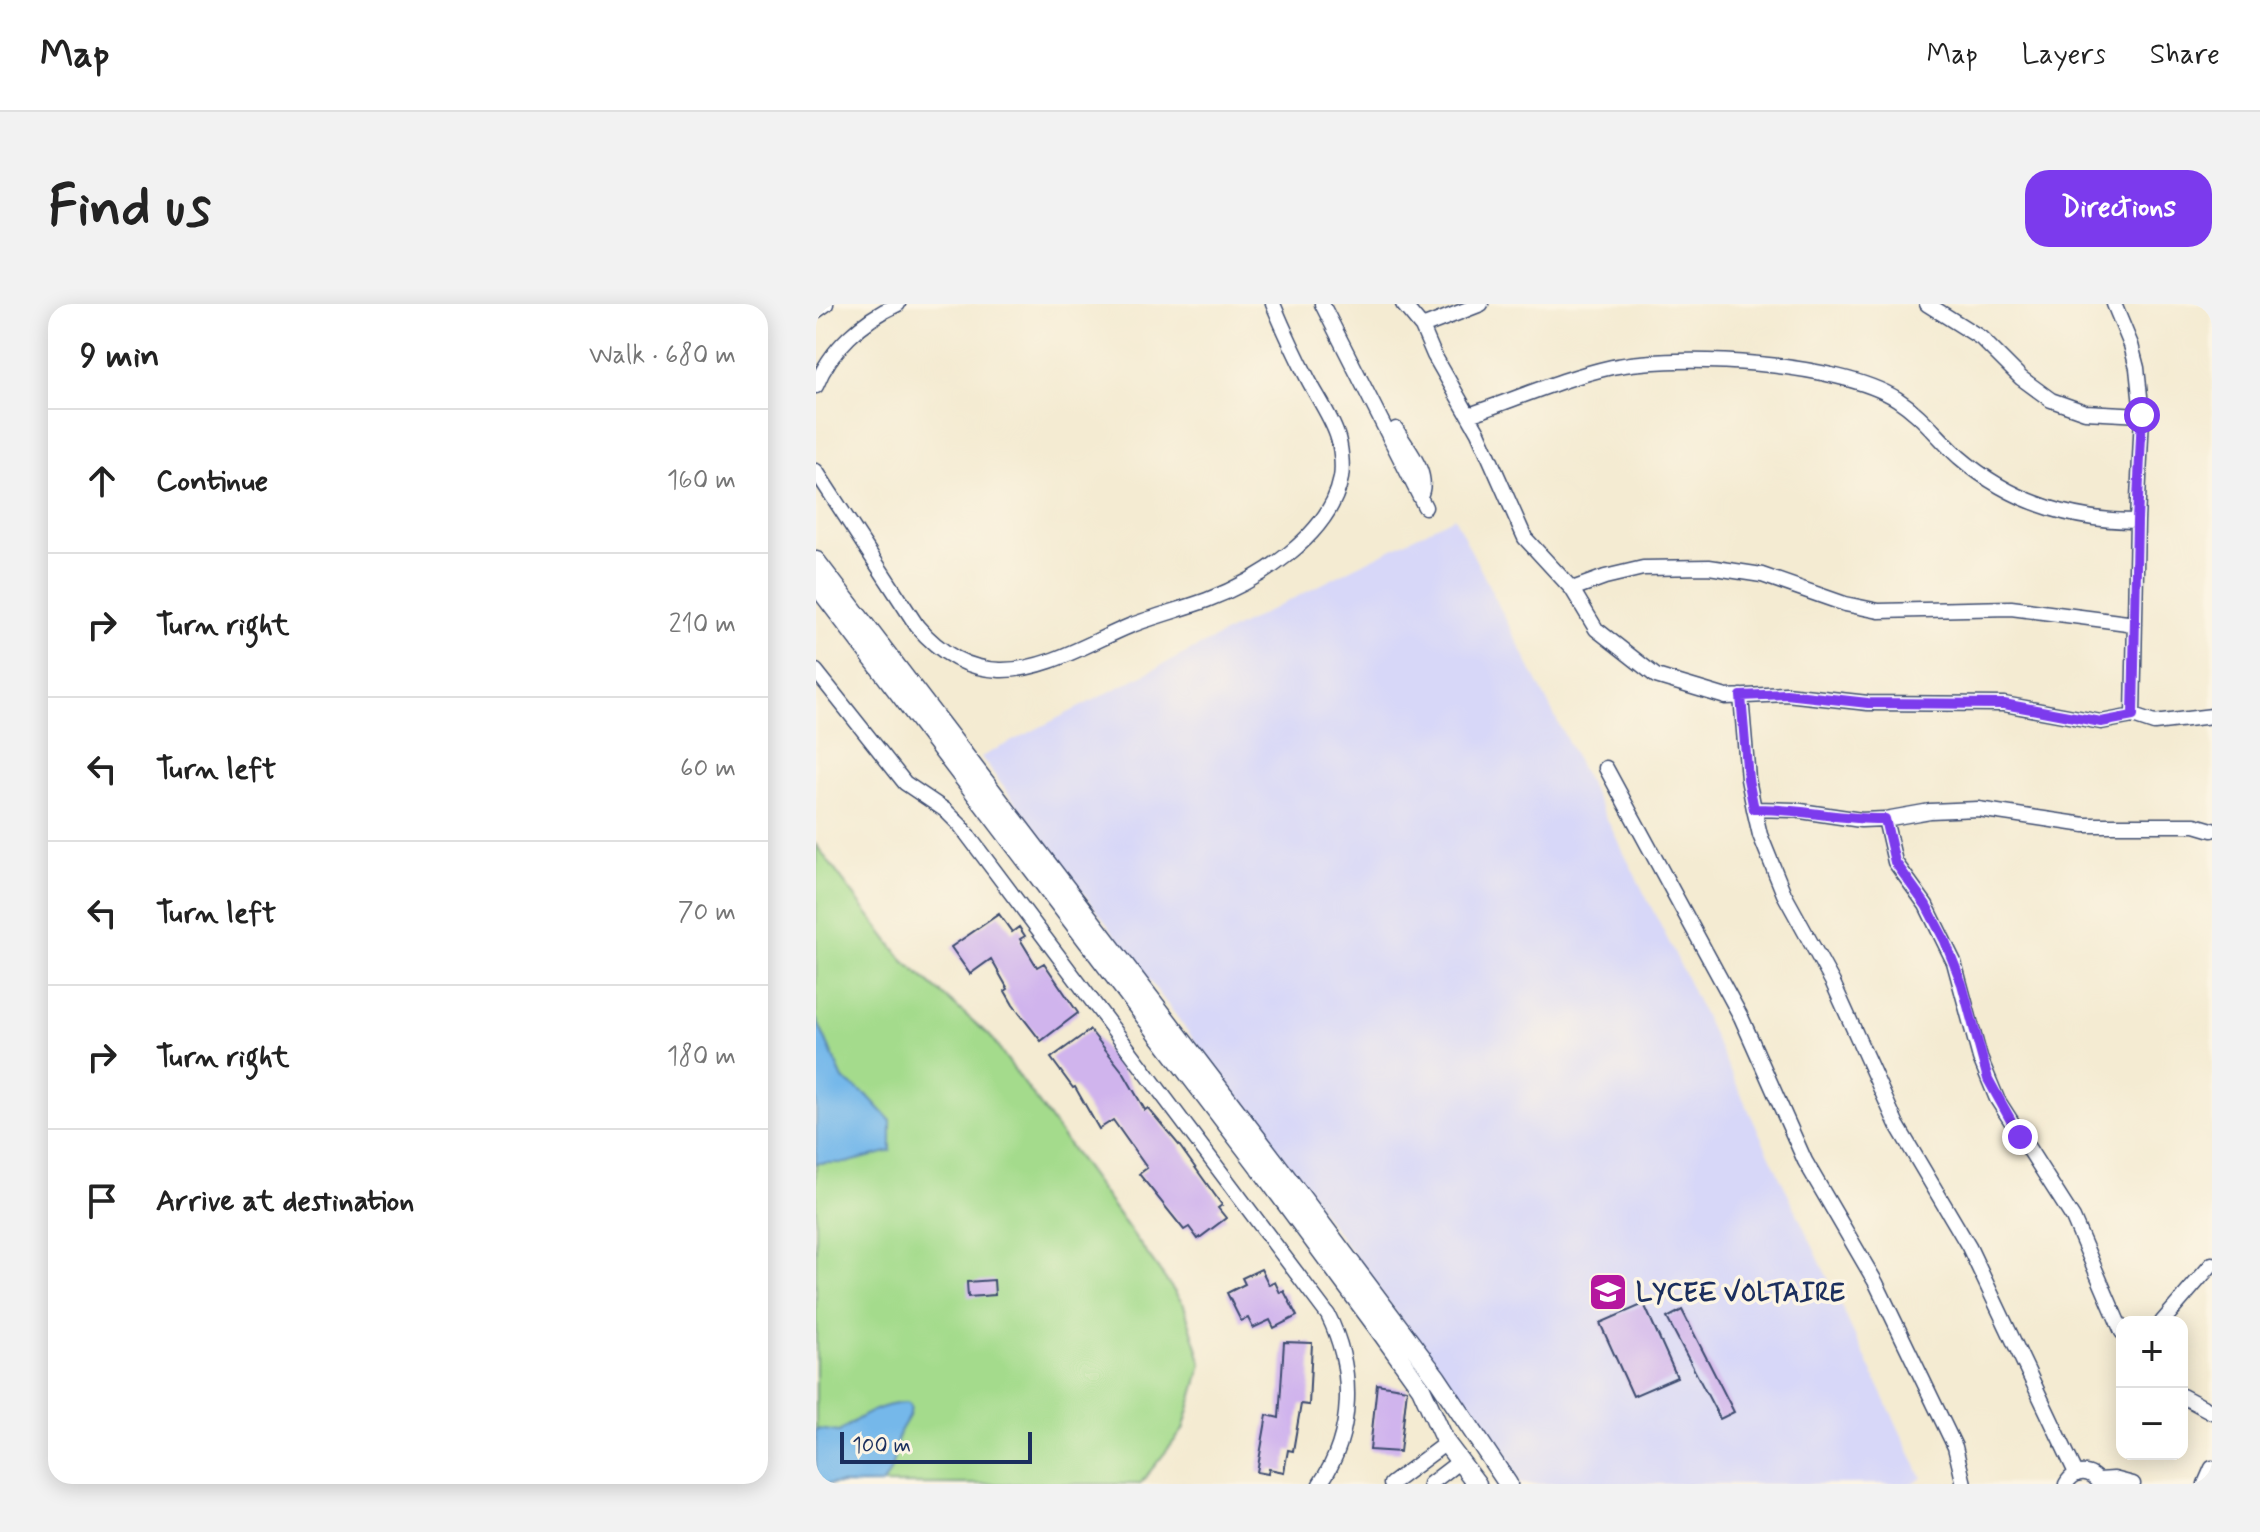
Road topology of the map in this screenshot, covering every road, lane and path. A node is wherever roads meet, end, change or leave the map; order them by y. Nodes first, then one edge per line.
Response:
1 (826, 304) edge
2 (898, 304) edge
3 (1273, 304) edge
4 (1322, 304) edge
5 (1332, 304) edge
6 (1403, 304) edge
7 (1481, 304) edge
8 (1927, 304) edge
9 (2114, 304) edge
10 (816, 311) edge
11 (1422, 327) junction
12 (816, 386) edge
13 (1469, 415) junction
14 (2142, 415) junction
15 (816, 471) edge
16 (2137, 521) junction
17 (816, 561) edge
18 (816, 584) edge
19 (1572, 589) junction
20 (2135, 624) junction
21 (816, 671) edge
22 (1741, 696) junction
23 (2133, 716) junction
24 (2212, 716) edge
25 (1606, 768) dead end
26 (1754, 809) junction
27 (1885, 819) junction
28 (2212, 830) edge
29 (2212, 1264) edge
30 (2167, 1316) edge
31 (2116, 1318) edge
32 (2188, 1399) edge
33 (2212, 1412) edge
34 (1446, 1443) junction
35 (1460, 1461) junction
36 (2212, 1468) edge
37 (2071, 1479) edge
38 (2099, 1482) edge
39 (1320, 1484) edge
40 (1391, 1484) edge
41 (1430, 1484) edge
42 (1477, 1484) edge
43 (1508, 1484) edge
44 (1964, 1484) edge
45 (2133, 1484) edge
46 (2205, 1484) edge

1 - 10 street
2 - 12 street
3 - 15 street
4 - 5 street
6 - 11 street
7 - 11 street
8 - 14 street
9 - 14 street
11 - 13 street
13 - 16 street
13 - 19 street
14 - 16 street
16 - 20 street
17 - 43 main road
18 - 34 main road
19 - 20 street
19 - 22 street
20 - 23 street
21 - 39 street
22 - 23 street
22 - 26 street
23 - 24 street
25 - 44 street
26 - 27 street
26 - 37 street
27 - 28 street
27 - 31 street
29 - 30 street
32 - 33 street
34 - 35 main road
34 - 40 street
35 - 41 street
35 - 42 main road
36 - 46 street
37 - 38 street
38 - 45 street

